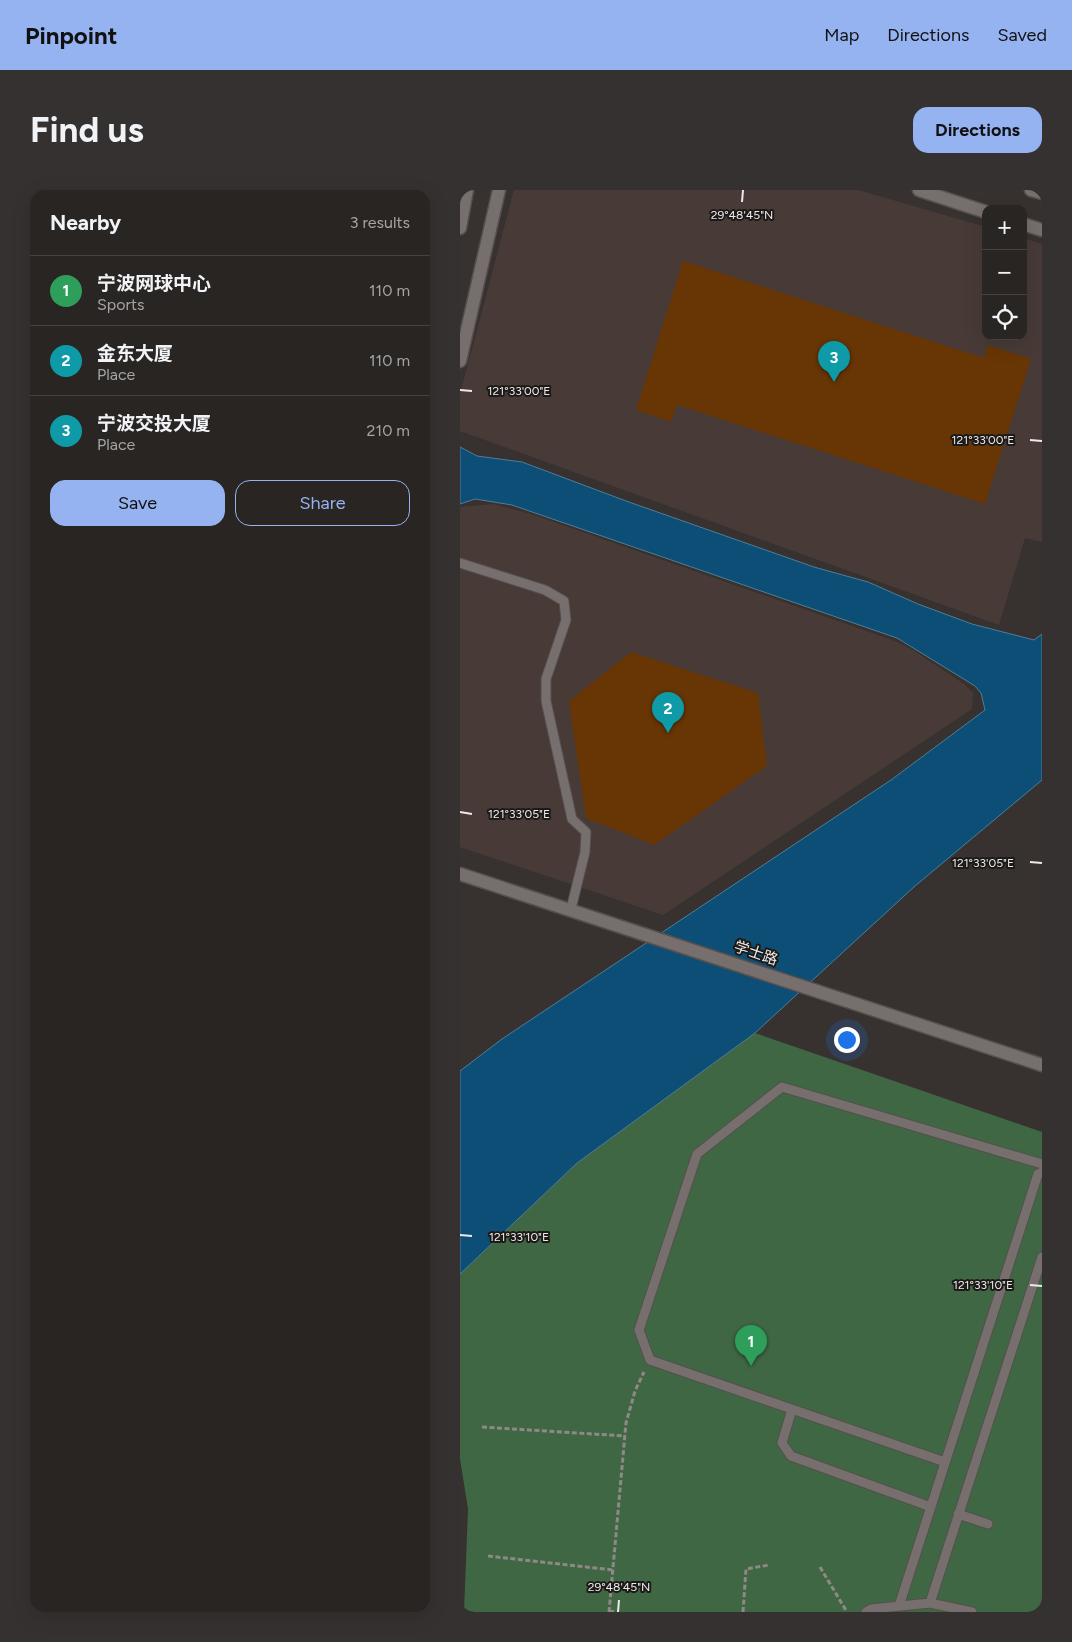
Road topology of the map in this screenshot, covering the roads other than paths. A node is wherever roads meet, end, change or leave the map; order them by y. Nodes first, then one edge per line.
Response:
1 (467, 190) edge
2 (499, 190) edge
3 (919, 190) edge
4 (1031, 190) edge
5 (1042, 194) edge
6 (982, 211) edge
7 (1027, 225) edge
8 (460, 228) edge
9 (1042, 230) edge
10 (460, 361) edge
11 (460, 563) edge
12 (460, 874) edge
13 (571, 909) junction
14 (1042, 1065) edge
15 (1042, 1164) edge
16 (1042, 1172) edge
17 (1042, 1256) edge
18 (792, 1409) junction
19 (945, 1462) junction
20 (931, 1507) junction
21 (958, 1514) junction
22 (988, 1524) dead end
23 (930, 1603) junction
24 (899, 1606) junction
25 (866, 1612) edge
26 (972, 1612) edge

1 - 8 street
2 - 10 street
3 - 6 street
4 - 5 street
7 - 9 street
11 - 13 lane
12 - 13 street, 学士路
13 - 14 street, 学士路
15 - 18 lane
16 - 19 lane
17 - 21 lane
18 - 19 lane
18 - 20 lane
19 - 20 lane
20 - 24 lane
21 - 22 lane
21 - 23 lane
23 - 24 lane
23 - 26 lane
24 - 25 lane

